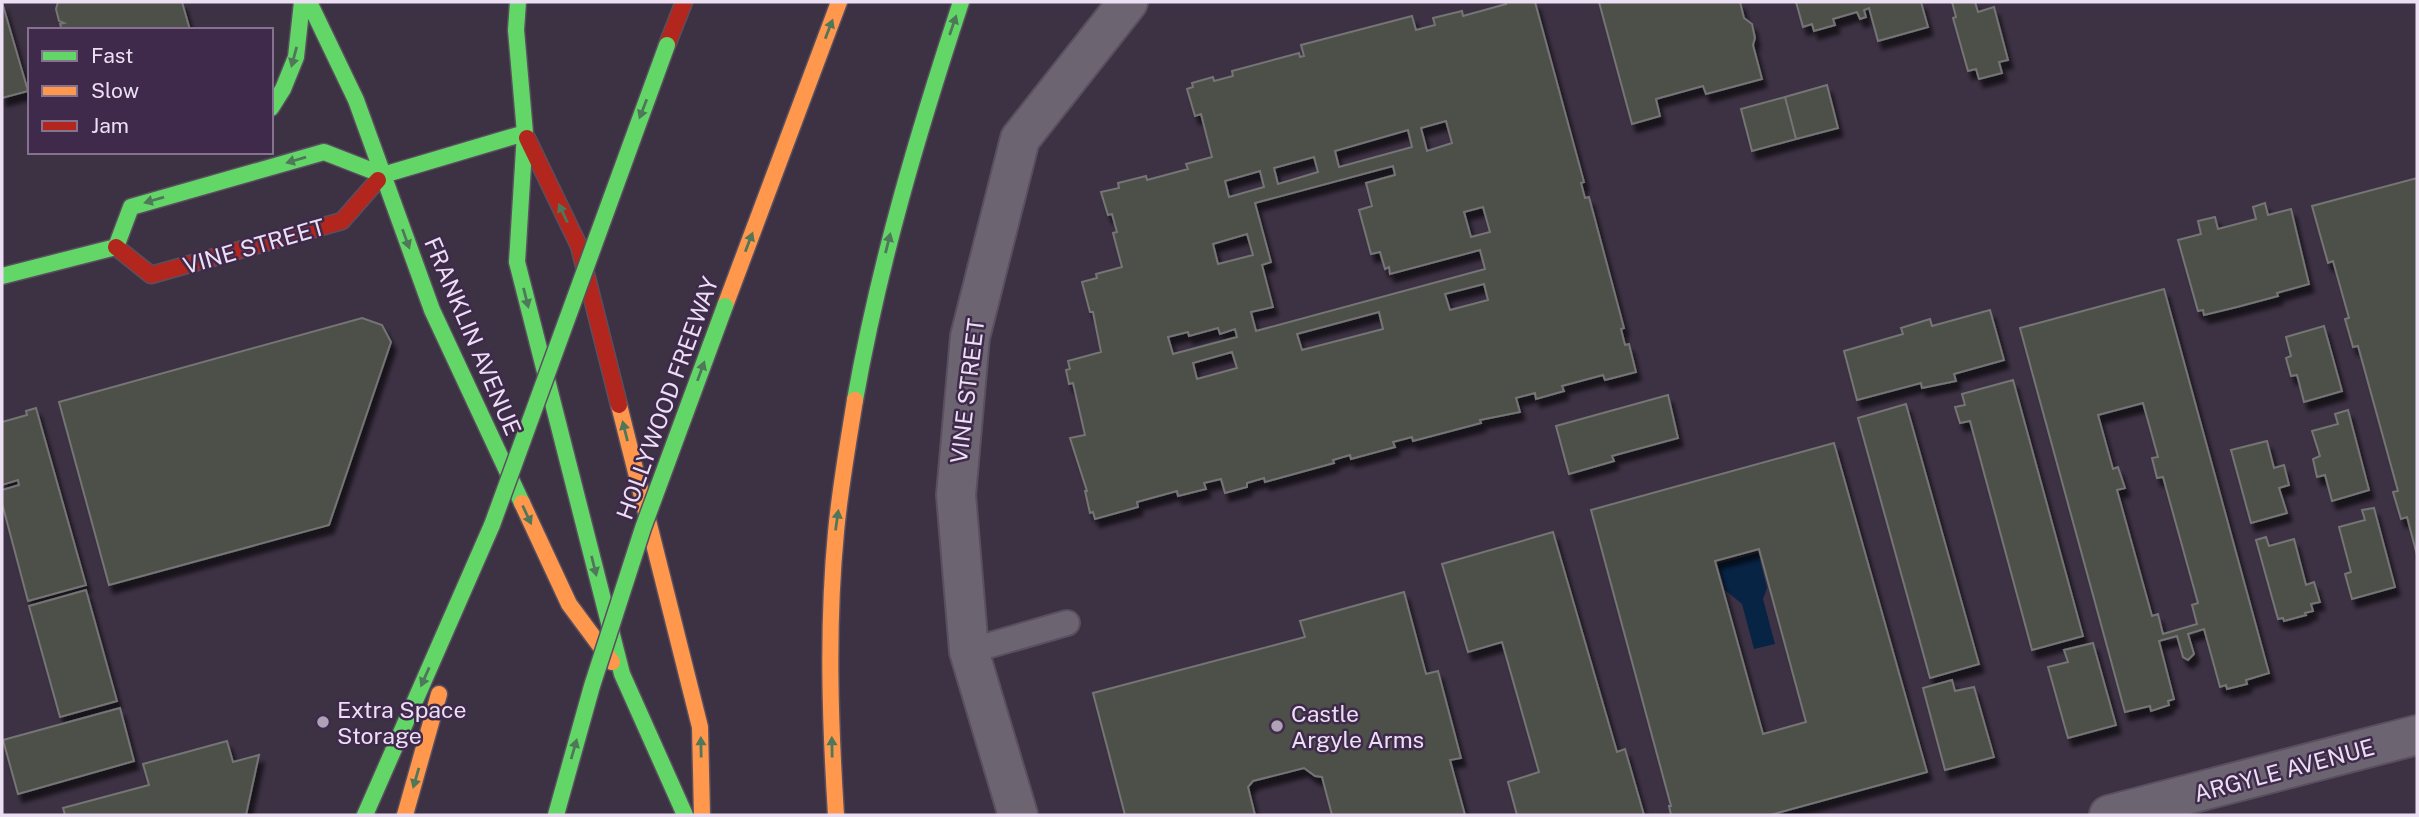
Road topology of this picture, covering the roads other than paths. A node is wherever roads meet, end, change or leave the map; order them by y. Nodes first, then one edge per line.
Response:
1 (303, 2) edge
2 (309, 2) edge
3 (518, 2) edge
4 (675, 2) edge
5 (684, 2) edge
6 (839, 2) edge
7 (961, 2) edge
8 (1128, 2) edge
9 (667, 45) junction
10 (273, 105) edge
11 (525, 133) junction
12 (233, 162) dead end
13 (383, 175) junction
14 (217, 182) junction
15 (116, 247) junction
16 (2, 275) edge
17 (492, 525) junction
18 (1067, 623) dead end
19 (970, 650) junction
20 (622, 674) junction
21 (2417, 735) edge
22 (365, 815) edge
23 (405, 815) edge
24 (556, 815) edge
25 (685, 815) edge
26 (702, 815) edge
27 (836, 815) edge
28 (1018, 815) edge
29 (2109, 815) edge

1 -> 10 main road
2 - 13 main road, FRANKLIN AVENUE
3 - 11 main road, FRANKLIN AVENUE
4 - 9 main road
5 - 9 main road
24 -> 6 main road, HOLLYWOOD FREEWAY, bridge
27 -> 7 main road
8 - 19 street, VINE STREET
9 -> 17 main road, bridge
11 - 13 main road
11 -> 20 main road, FRANKLIN AVENUE
26 -> 11 main road, FRANKLIN AVENUE
12 - 14 main road
13 -> 14 main road
13 - 15 main road, VINE STREET
13 -> 20 main road, FRANKLIN AVENUE
14 -> 15 main road
15 - 16 main road
17 -> 22 main road
17 -> 23 main road
18 - 19 lane
19 - 28 street, VINE STREET
20 - 25 main road, FRANKLIN AVENUE
21 - 29 street, ARGYLE AVENUE

